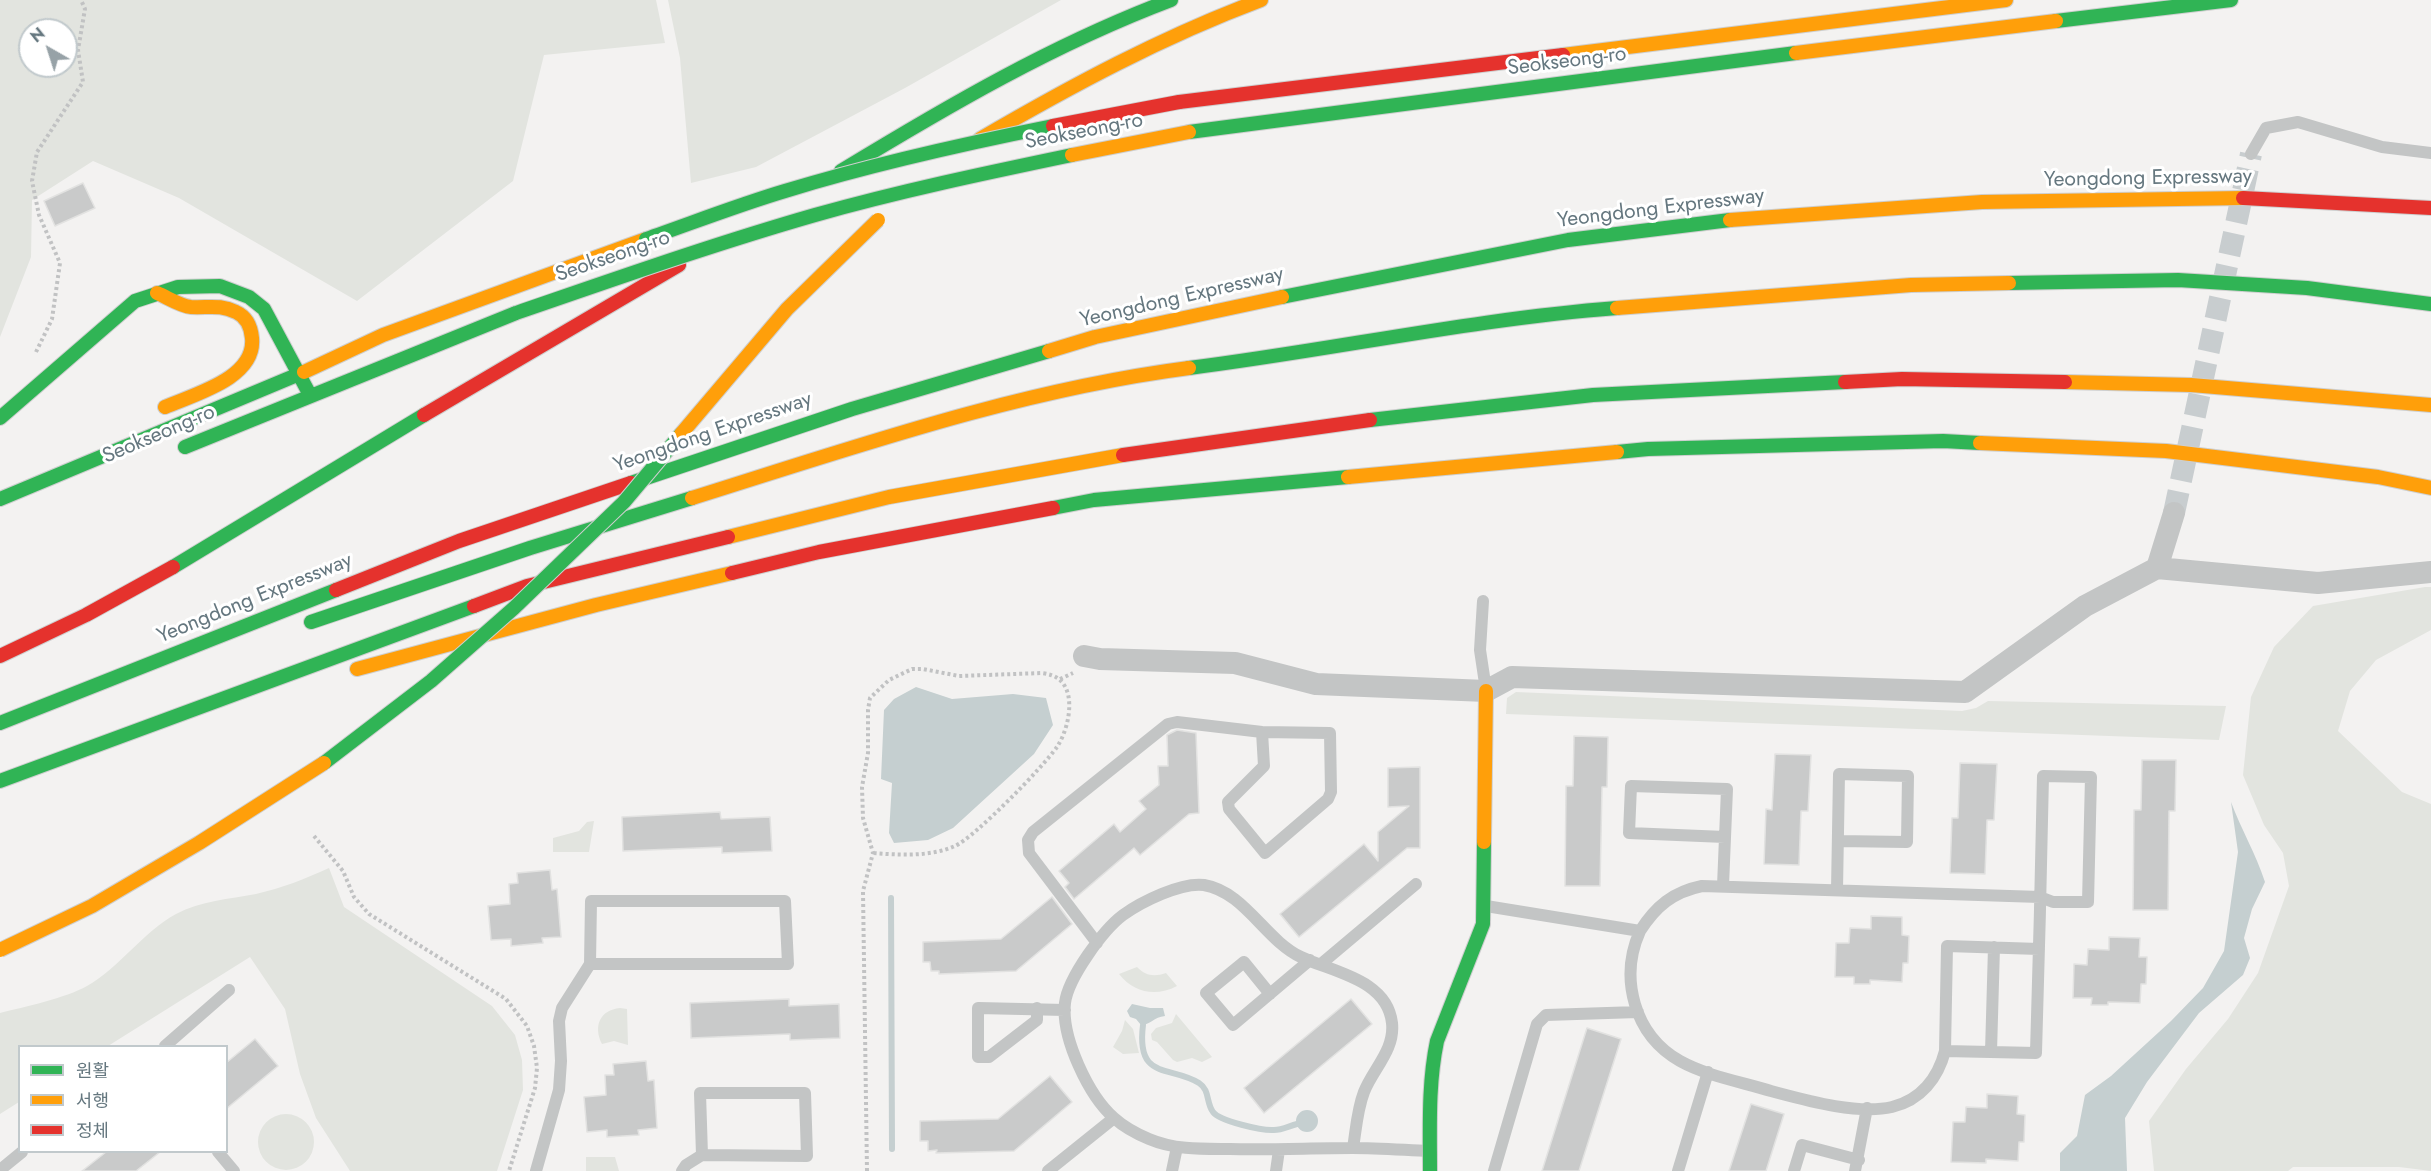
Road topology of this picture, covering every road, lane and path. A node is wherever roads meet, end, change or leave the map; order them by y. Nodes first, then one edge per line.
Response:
1 (81, 0) edge
2 (1171, 0) edge
3 (1261, 0) edge
4 (2006, 0) edge
5 (2231, 0) edge
6 (2431, 153) edge
7 (2251, 154) tunnel mouth
8 (784, 205) dead end
9 (2431, 208) edge
10 (764, 217) dead end
11 (157, 293) junction
12 (2431, 304) edge
13 (33, 358) dead end
14 (299, 374) junction
15 (310, 395) junction
16 (2431, 405) edge
17 (156, 411) dead end
18 (0, 418) edge
19 (120, 435) dead end
20 (177, 450) dead end
21 (77, 467) junction
22 (2431, 488) edge
23 (0, 499) edge
24 (2174, 513) tunnel mouth
25 (2157, 568) junction
26 (2431, 572) edge
27 (1483, 601) dead end
28 (295, 628) dead end
29 (0, 656) edge
30 (1084, 656) dead end
31 (194, 662) dead end
32 (349, 672) dead end
33 (1486, 691) junction
34 (270, 696) dead end
35 (0, 723) edge
36 (1262, 732) junction
37 (0, 781) edge
38 (314, 836) dead end
39 (1725, 837) junction
40 (1838, 841) junction
41 (873, 853) junction
42 (1416, 884) dead end
43 (1722, 886) junction
44 (1837, 890) junction
45 (2040, 897) junction
46 (1484, 906) junction
47 (1640, 931) junction
48 (1097, 943) junction
49 (1994, 947) junction
50 (2039, 949) junction
51 (0, 950) edge
52 (1316, 962) junction
53 (590, 964) junction
54 (229, 990) dead end
55 (1270, 994) junction
56 (1037, 1008) junction
57 (1065, 1010) junction
58 (1638, 1012) junction
59 (167, 1045) edge
60 (1945, 1051) junction
61 (1991, 1052) junction
62 (1708, 1072) junction
63 (1867, 1108) junction
64 (1114, 1118) junction
65 (1177, 1147) junction
66 (1353, 1148) junction
67 (1279, 1150) junction
68 (1430, 1151) junction
69 (21, 1153) edge
70 (219, 1153) edge
71 (702, 1155) junction
72 (1857, 1165) edge
73 (0, 1170) edge
74 (234, 1171) edge
75 (509, 1171) edge
76 (536, 1171) edge
77 (682, 1171) edge
78 (867, 1171) edge
79 (1048, 1171) edge
80 (1172, 1171) edge
81 (1276, 1171) edge
82 (1430, 1171) edge
83 (1494, 1171) edge
84 (1678, 1171) edge
85 (1794, 1171) edge

1 - 13 path
2 - 8 main road
3 - 51 main road, bridge
4 - 14 main road, bridge
5 - 15 main road, Seokseong-ro, bridge
6 - 7 lane
9 - 35 main road, Yeongdong Expressway
10 - 29 main road
11 - 14 main road
11 - 17 main road
11 - 18 main road
12 - 28 main road, Yeongdong Expressway
14 - 15 main road
14 - 21 main road
15 - 20 main road, Seokseong-ro
16 - 37 main road
19 - 21 main road
21 - 23 main road
22 - 32 main road
24 - 25 street
25 - 26 street
25 - 33 street
27 - 33 lane
30 - 33 street
31 - 35 main road, Yeongdong Expressway
33 - 46 main road
34 - 37 main road
36 - 36 lane
36 - 48 lane
38 - 75 path
39 - 39 lane
39 - 43 lane
40 - 40 lane
40 - 44 lane
41 - 41 path
41 - 78 path
42 - 52 lane
43 - 44 lane
43 - 47 lane
44 - 45 lane
45 - 45 lane
45 - 50 lane
46 - 47 lane
46 - 68 main road
47 - 58 lane
48 - 52 lane
48 - 57 lane
49 - 50 lane
49 - 60 lane
49 - 61 lane
50 - 61 lane
52 - 55 lane
52 - 66 lane
53 - 53 lane
53 - 76 lane
54 - 59 lane
55 - 55 lane
56 - 56 lane
56 - 57 lane
57 - 64 lane
58 - 62 lane
58 - 83 lane
60 - 61 lane
60 - 63 lane
62 - 63 lane
62 - 84 lane
63 - 72 lane
64 - 65 lane
64 - 79 lane
65 - 67 lane
65 - 80 lane
66 - 67 lane
66 - 68 lane
67 - 81 lane
68 - 82 main road
69 - 73 lane
70 - 74 lane
71 - 71 lane
71 - 77 lane
72 - 85 lane

